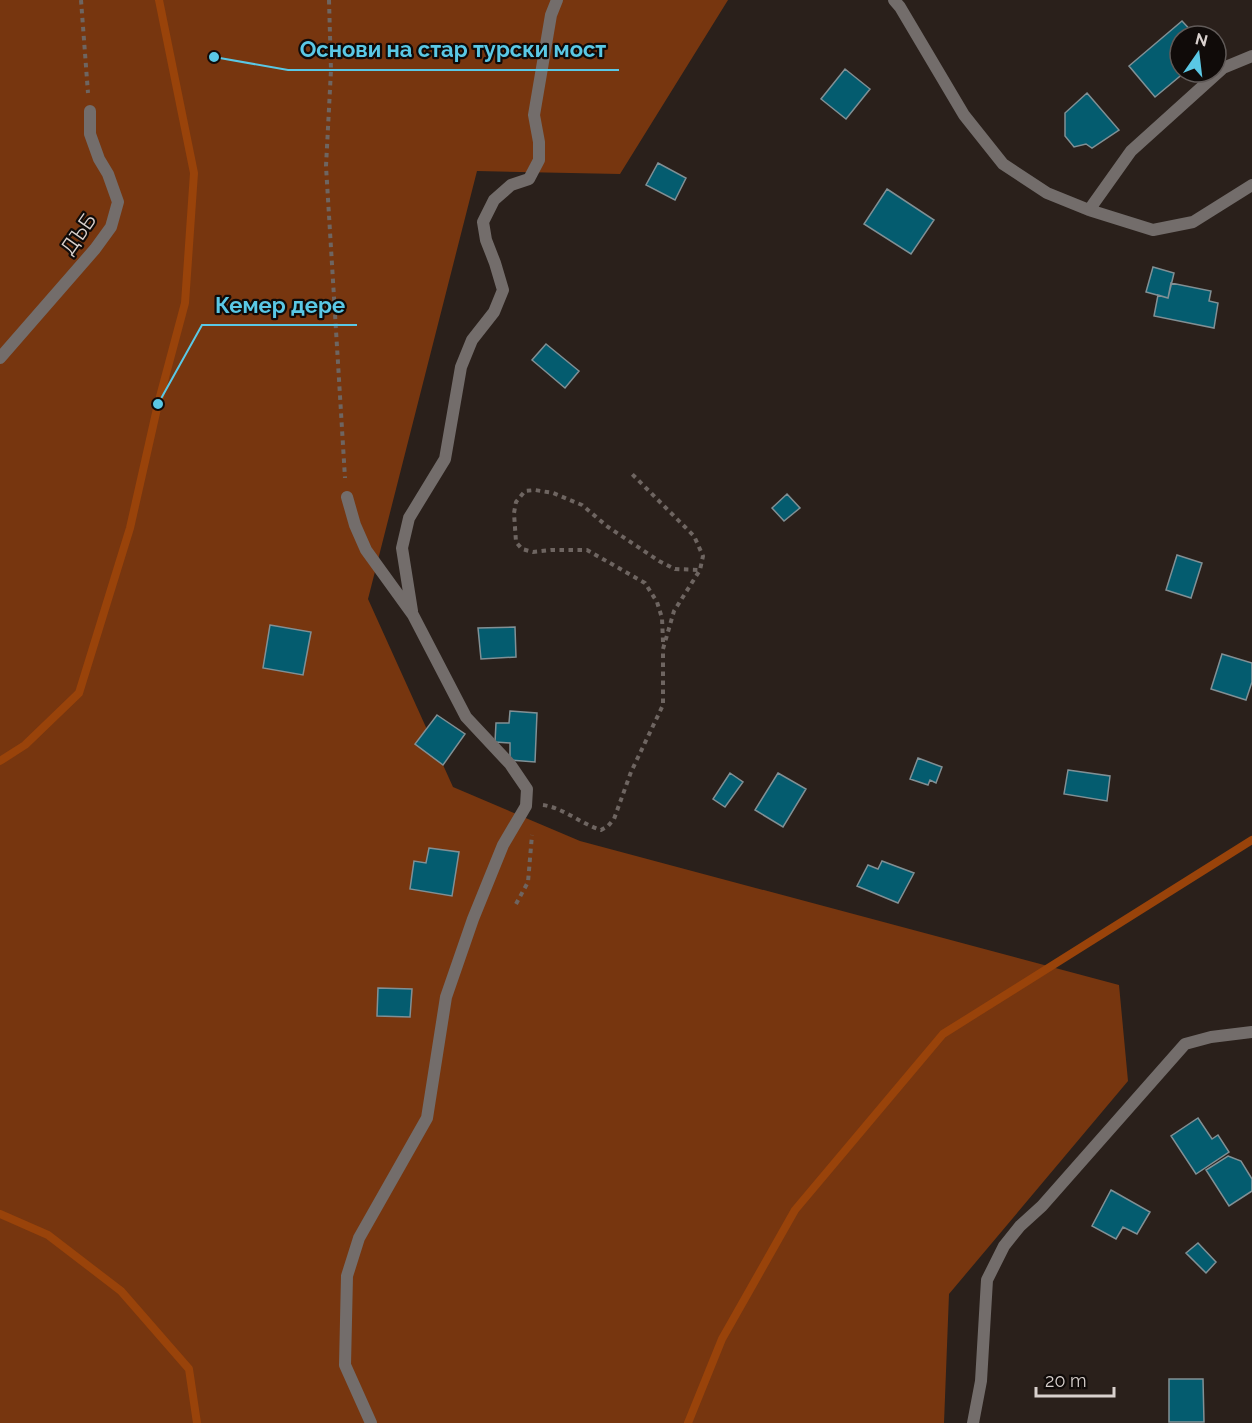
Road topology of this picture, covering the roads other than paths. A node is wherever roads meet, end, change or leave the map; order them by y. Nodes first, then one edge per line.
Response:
1 (557, 0) edge
2 (894, 0) edge
3 (1252, 56) edge
4 (90, 111) road end
5 (1252, 185) edge
6 (1089, 210) junction
7 (0, 358) edge
8 (347, 497) road end
9 (413, 615) junction
10 (1252, 1032) edge
11 (371, 1423) edge
12 (973, 1423) edge

1 - 9 street
2 - 6 street
3 - 6 street
4 - 7 street, ДЪБ
5 - 6 street
8 - 9 street
9 - 11 street
10 - 12 street

